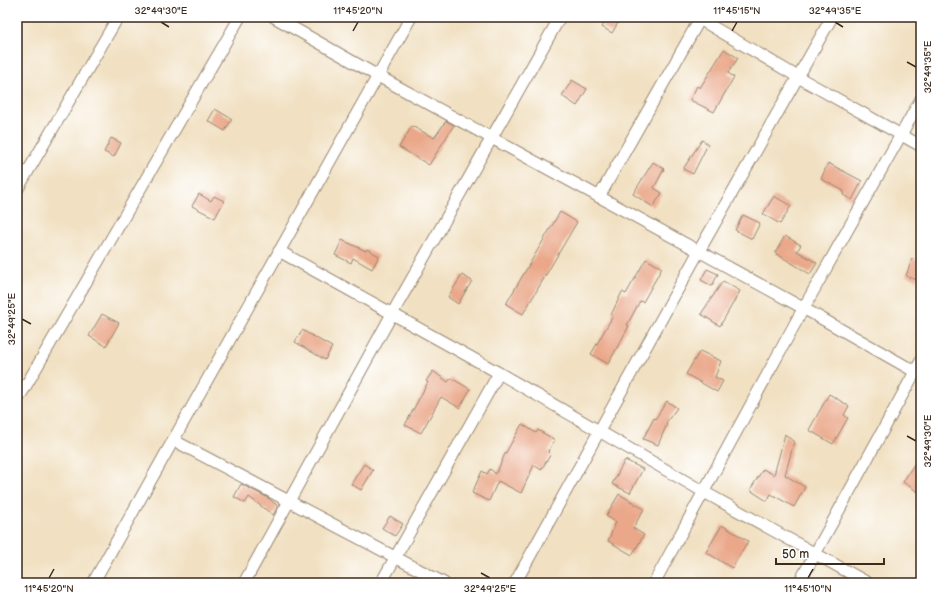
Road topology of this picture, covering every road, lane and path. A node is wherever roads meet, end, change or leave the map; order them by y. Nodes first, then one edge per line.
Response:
1 (118, 17) edge
2 (240, 17) edge
3 (274, 17) edge
4 (411, 17) edge
5 (560, 17) edge
6 (832, 17) edge
7 (699, 18) edge
8 (378, 76) junction
9 (798, 77) junction
10 (921, 99) edge
11 (901, 134) junction
12 (491, 138) junction
13 (921, 146) edge
14 (17, 190) edge
15 (599, 197) junction
16 (279, 251) junction
17 (699, 251) junction
18 (803, 308) junction
19 (392, 314) junction
20 (921, 361) edge
21 (499, 373) junction
22 (918, 373) edge
23 (17, 401) edge
24 (600, 432) junction
25 (173, 440) junction
26 (704, 492) junction
27 (290, 500) junction
28 (816, 553) junction
29 (396, 557) junction
30 (93, 583) edge
31 (244, 583) edge
32 (381, 583) edge
33 (444, 583) edge
34 (515, 583) edge
35 (654, 583) edge
36 (799, 583) edge
37 (868, 583) edge

1 - 14 street
2 - 23 street
3 - 8 street
4 - 8 street
5 - 12 street
6 - 9 street
7 - 9 street
7 - 15 street
8 - 12 street
8 - 16 street
9 - 11 street
9 - 17 street
10 - 11 street
11 - 13 street
11 - 18 street
12 - 15 street
12 - 19 street
15 - 17 street
16 - 19 street
16 - 25 street
17 - 18 street
17 - 24 street
18 - 22 street
18 - 26 street
19 - 21 street
19 - 27 street
20 - 22 street
21 - 24 street
21 - 29 street
22 - 28 street
24 - 26 street
24 - 34 street
25 - 27 street
25 - 30 street
26 - 28 street
26 - 35 street
27 - 29 street
27 - 31 street
28 - 36 street
28 - 37 street
29 - 32 street
29 - 33 street

